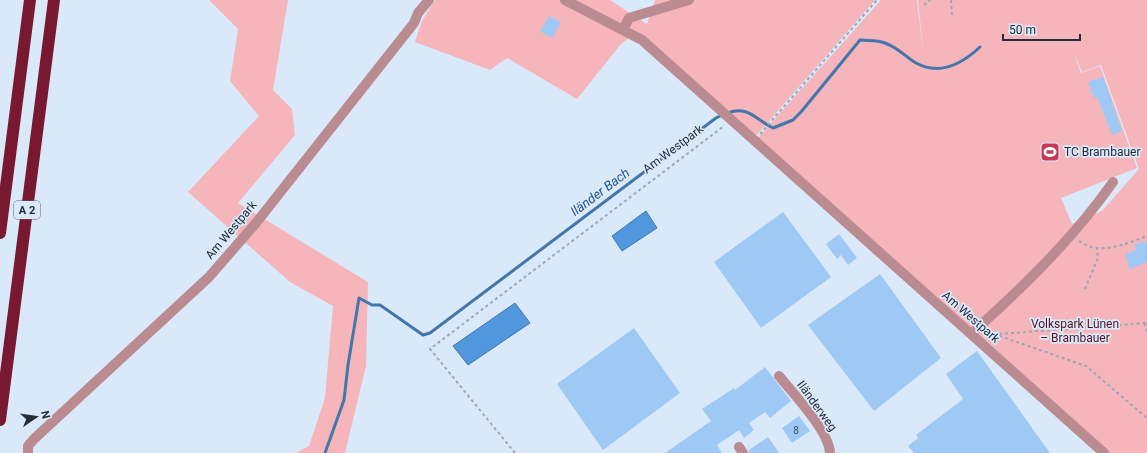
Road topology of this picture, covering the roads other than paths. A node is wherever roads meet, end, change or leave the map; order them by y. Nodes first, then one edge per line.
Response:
1 (30, 0) edge
2 (54, 0) edge
3 (429, 0) edge
4 (565, 0) edge
5 (689, 0) edge
6 (623, 30) junction
7 (1113, 182) dead end
8 (0, 233) edge
9 (974, 331) junction
10 (779, 376) dead end
11 (0, 420) edge
12 (28, 453) edge
13 (830, 453) edge
14 (1104, 453) edge

1 - 8 highway, A 2
2 - 11 highway, A 2
3 - 12 lane, Am Westpark
4 - 6 lane, Am Westpark
5 - 6 lane
6 - 9 lane, Am Westpark
7 - 9 lane
9 - 14 lane, Am Westpark
10 - 13 lane, Iländerweg

